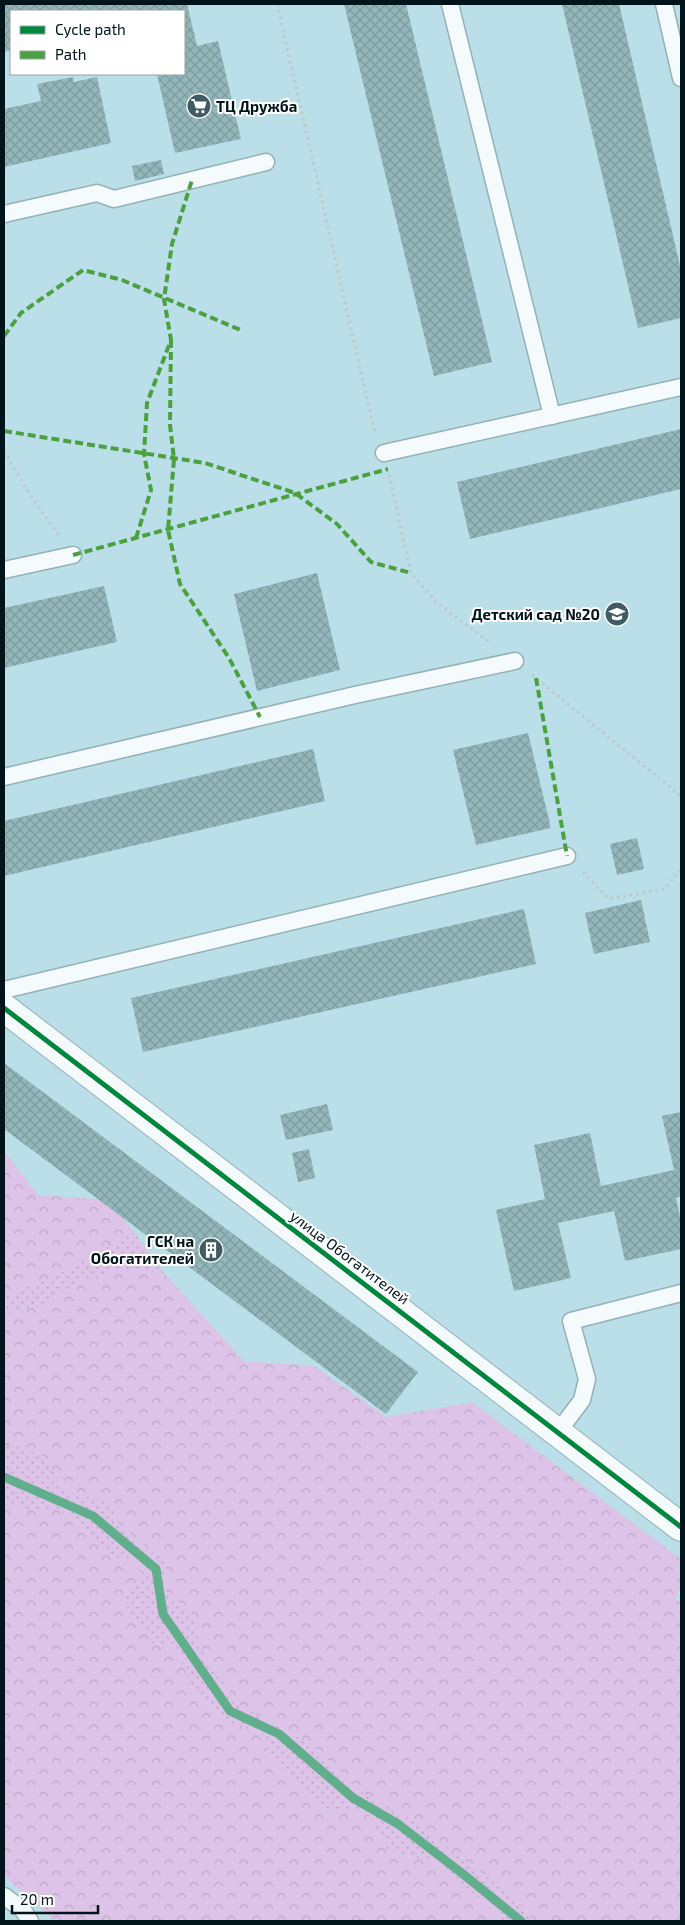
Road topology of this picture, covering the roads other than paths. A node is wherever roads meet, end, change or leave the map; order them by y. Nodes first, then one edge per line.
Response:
1 (450, 4) edge
2 (664, 4) edge
3 (681, 78) edge
4 (266, 162) dead end
5 (4, 214) edge
6 (681, 387) edge
7 (552, 416) junction
8 (384, 453) dead end
9 (73, 555) road end
10 (4, 570) edge
11 (515, 661) dead end
12 (4, 777) edge
13 (567, 856) road end
14 (4, 990) edge
15 (4, 1008) edge
16 (681, 1293) edge
17 (558, 1432) junction
18 (681, 1527) edge
19 (4, 1896) edge
20 (30, 1921) edge

1 - 7 lane
2 - 3 lane
4 - 5 lane
6 - 7 lane
7 - 8 lane
9 - 10 lane
11 - 12 lane
13 - 14 lane
15 - 17 street, улица Обогатителей
16 - 17 lane
17 - 18 street, улица Обогатителей
19 - 20 lane

